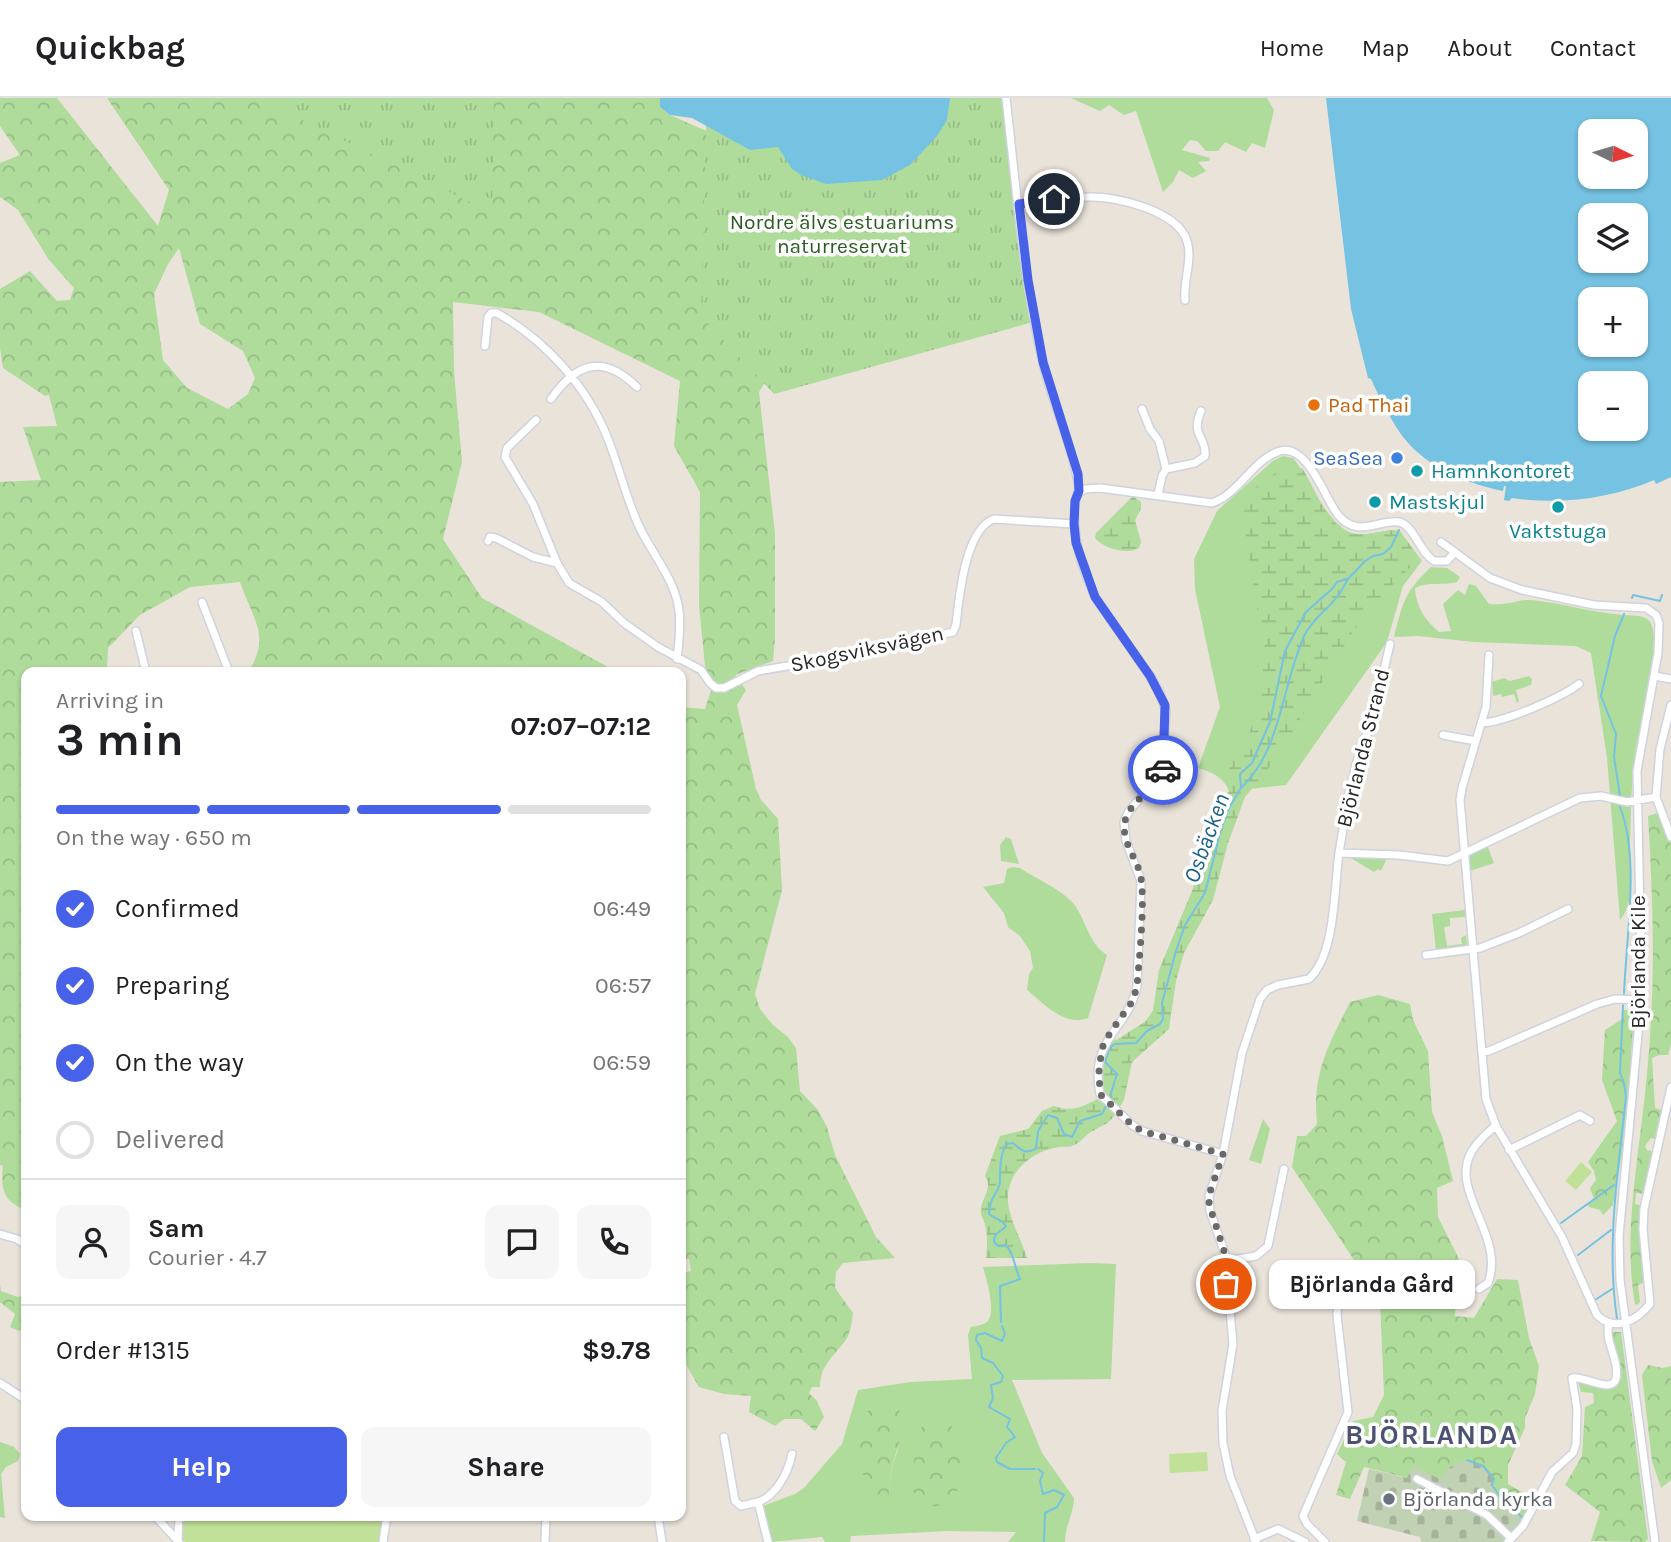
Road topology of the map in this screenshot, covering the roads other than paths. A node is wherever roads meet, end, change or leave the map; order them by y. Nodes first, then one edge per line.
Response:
1 (1006, 98) edge
2 (1019, 204) junction
3 (1185, 300) dead end
4 (485, 346) dead end
5 (572, 378) junction
6 (637, 387) dead end
7 (551, 399) dead end
8 (1142, 409) dead end
9 (1201, 411) dead end
10 (536, 421) dead end
11 (1166, 469) junction
12 (1079, 491) junction
13 (1158, 495) junction
14 (1074, 524) junction
15 (488, 541) dead end
16 (1441, 542) dead end
17 (1455, 552) junction
18 (557, 563) junction
19 (202, 602) dead end
20 (136, 631) dead end
21 (1390, 644) dead end
22 (1489, 655) dead end
23 (677, 659) junction
24 (145, 667) edge
25 (227, 667) edge
26 (1654, 676) junction
27 (1671, 679) edge
28 (1579, 684) dead end
29 (1671, 705) edge
30 (1482, 723) junction
31 (1443, 736) dead end
32 (1476, 741) junction
33 (1656, 797) junction
34 (1636, 801) junction
35 (1671, 837) edge
36 (1339, 853) junction
37 (1464, 853) junction
38 (1568, 909) dead end
39 (1473, 950) junction
40 (1426, 955) dead end
41 (1640, 1000) junction
42 (1482, 1052) junction
43 (1671, 1087) edge
44 (1590, 1121) dead end
45 (1496, 1126) junction
46 (1509, 1150) junction
47 (1223, 1154) junction
48 (1284, 1169) dead end
49 (0, 1234) edge
50 (21, 1242) edge
51 (1226, 1261) junction
52 (1479, 1289) dead end
53 (1338, 1297) dead end
54 (1609, 1323) junction
55 (1625, 1323) junction
56 (0, 1383) edge
57 (21, 1397) edge
58 (724, 1437) dead end
59 (792, 1454) dead end
60 (1417, 1479) dead end
61 (758, 1502) junction
62 (160, 1521) edge
63 (179, 1521) edge
64 (386, 1521) edge
65 (546, 1521) edge
66 (659, 1521) edge
67 (1255, 1540) edge
68 (1509, 1540) edge
69 (178, 1541) edge
70 (383, 1542) edge
71 (545, 1542) edge
72 (663, 1542) edge
73 (768, 1542) edge
74 (1305, 1542) edge
75 (1325, 1542) edge
76 (1655, 1542) edge

1 - 2 street
2 - 3 street
2 - 12 street
4 - 5 street
5 - 6 street
5 - 7 street
5 - 23 street
8 - 11 street
9 - 11 street
10 - 18 street, Skogsviksvägen
11 - 13 street
12 - 13 street
12 - 14 street
13 - 17 street
14 - 23 street, Skogsviksvägen
14 - 47 street
15 - 18 street
16 - 17 street, Björlanda Kile
17 - 26 street, Björlanda Kile
18 - 23 street, Skogsviksvägen
19 - 25 street
20 - 24 street
21 - 36 street, Björlanda Strand
22 - 30 street
26 - 27 street
26 - 34 street, Björlanda Kile
28 - 30 street
29 - 33 street
30 - 32 street
31 - 32 street
32 - 37 street
33 - 34 street, Björlanda Strand
33 - 35 street
34 - 37 street, Björlanda Strand
34 - 41 street, Björlanda Kile
36 - 37 street, Björlanda Strand
36 - 47 street, Björlanda Strand
37 - 39 street
38 - 39 street
39 - 40 street
39 - 42 street
41 - 42 street
41 - 55 street, Björlanda Kile
42 - 45 street
43 - 55 street
44 - 46 street
45 - 46 street
45 - 52 street
46 - 54 street
47 - 51 street, Björlanda Strand
48 - 51 street
49 - 50 street
51 - 67 street, Björlanda Strand
53 - 75 street
54 - 55 street
54 - 68 street
55 - 76 street, Björlanda Kile
56 - 57 street
58 - 61 street
59 - 61 street
60 - 68 street
61 - 73 street
62 - 69 street
63 - 69 street
64 - 70 street
65 - 71 street
66 - 72 street
67 - 74 street

